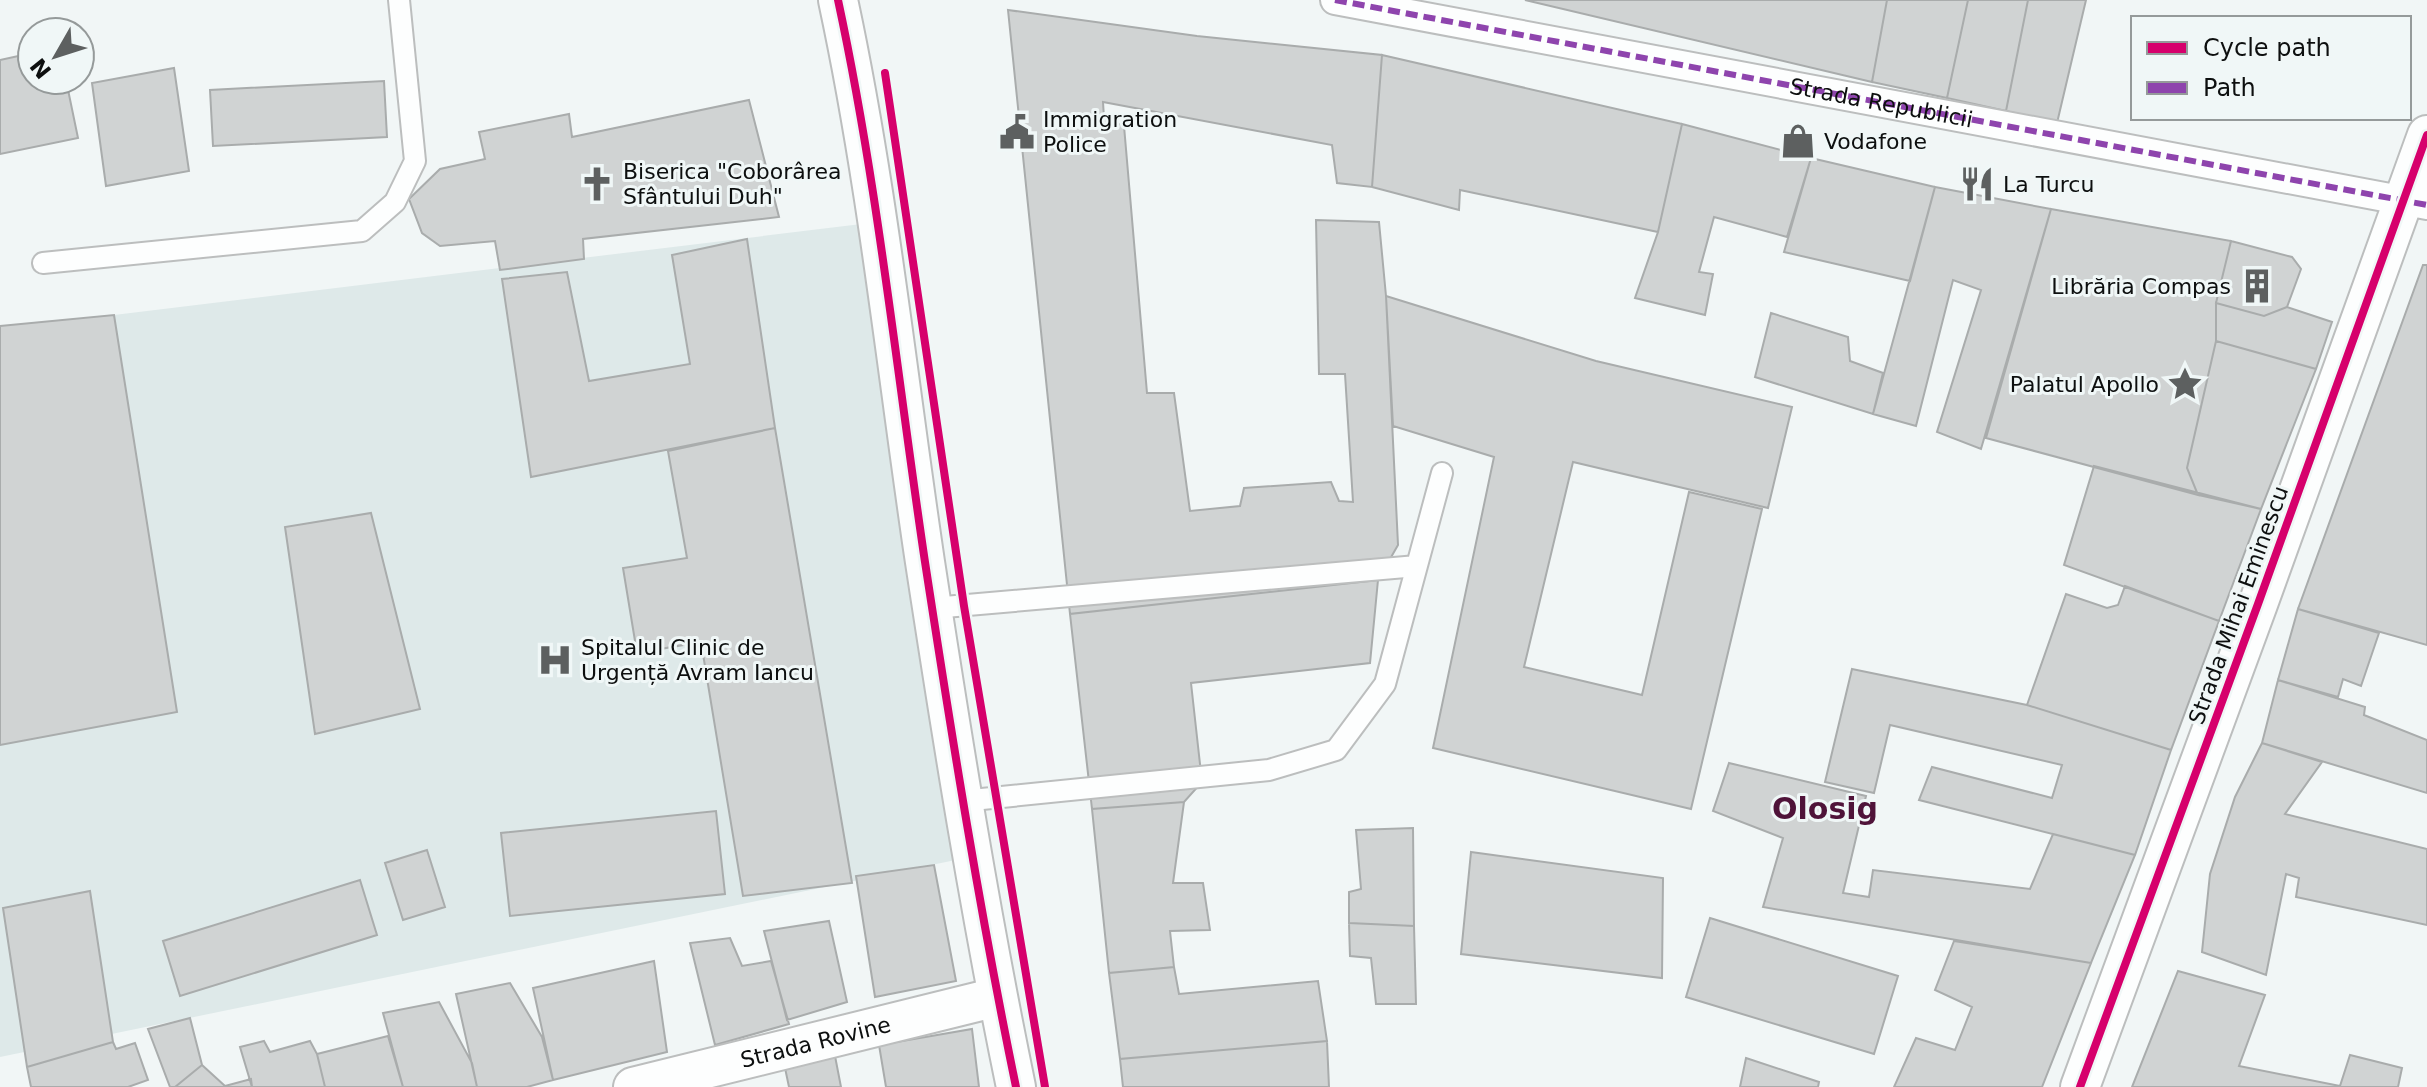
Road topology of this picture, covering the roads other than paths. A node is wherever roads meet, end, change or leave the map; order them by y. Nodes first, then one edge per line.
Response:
1 (399, 0) edge
2 (838, 0) edge
3 (1335, 0) edge
4 (2427, 135) edge
5 (2415, 203) edge
6 (43, 263) dead end
7 (1442, 473) dead end
8 (1417, 566) junction
9 (933, 608) junction
10 (962, 801) junction
11 (997, 997) junction
12 (633, 1087) edge
13 (1016, 1087) edge
14 (2080, 1087) edge

1 - 6 lane
2 - 9 street
3 - 5 street, Strada Republicii
4 - 5 street, Strada Mihai Eminescu
5 - 14 street, Strada Mihai Eminescu
7 - 8 lane
8 - 9 lane
8 - 10 lane
9 - 10 street
10 - 11 street
11 - 12 street, Strada Rovine
11 - 13 street

